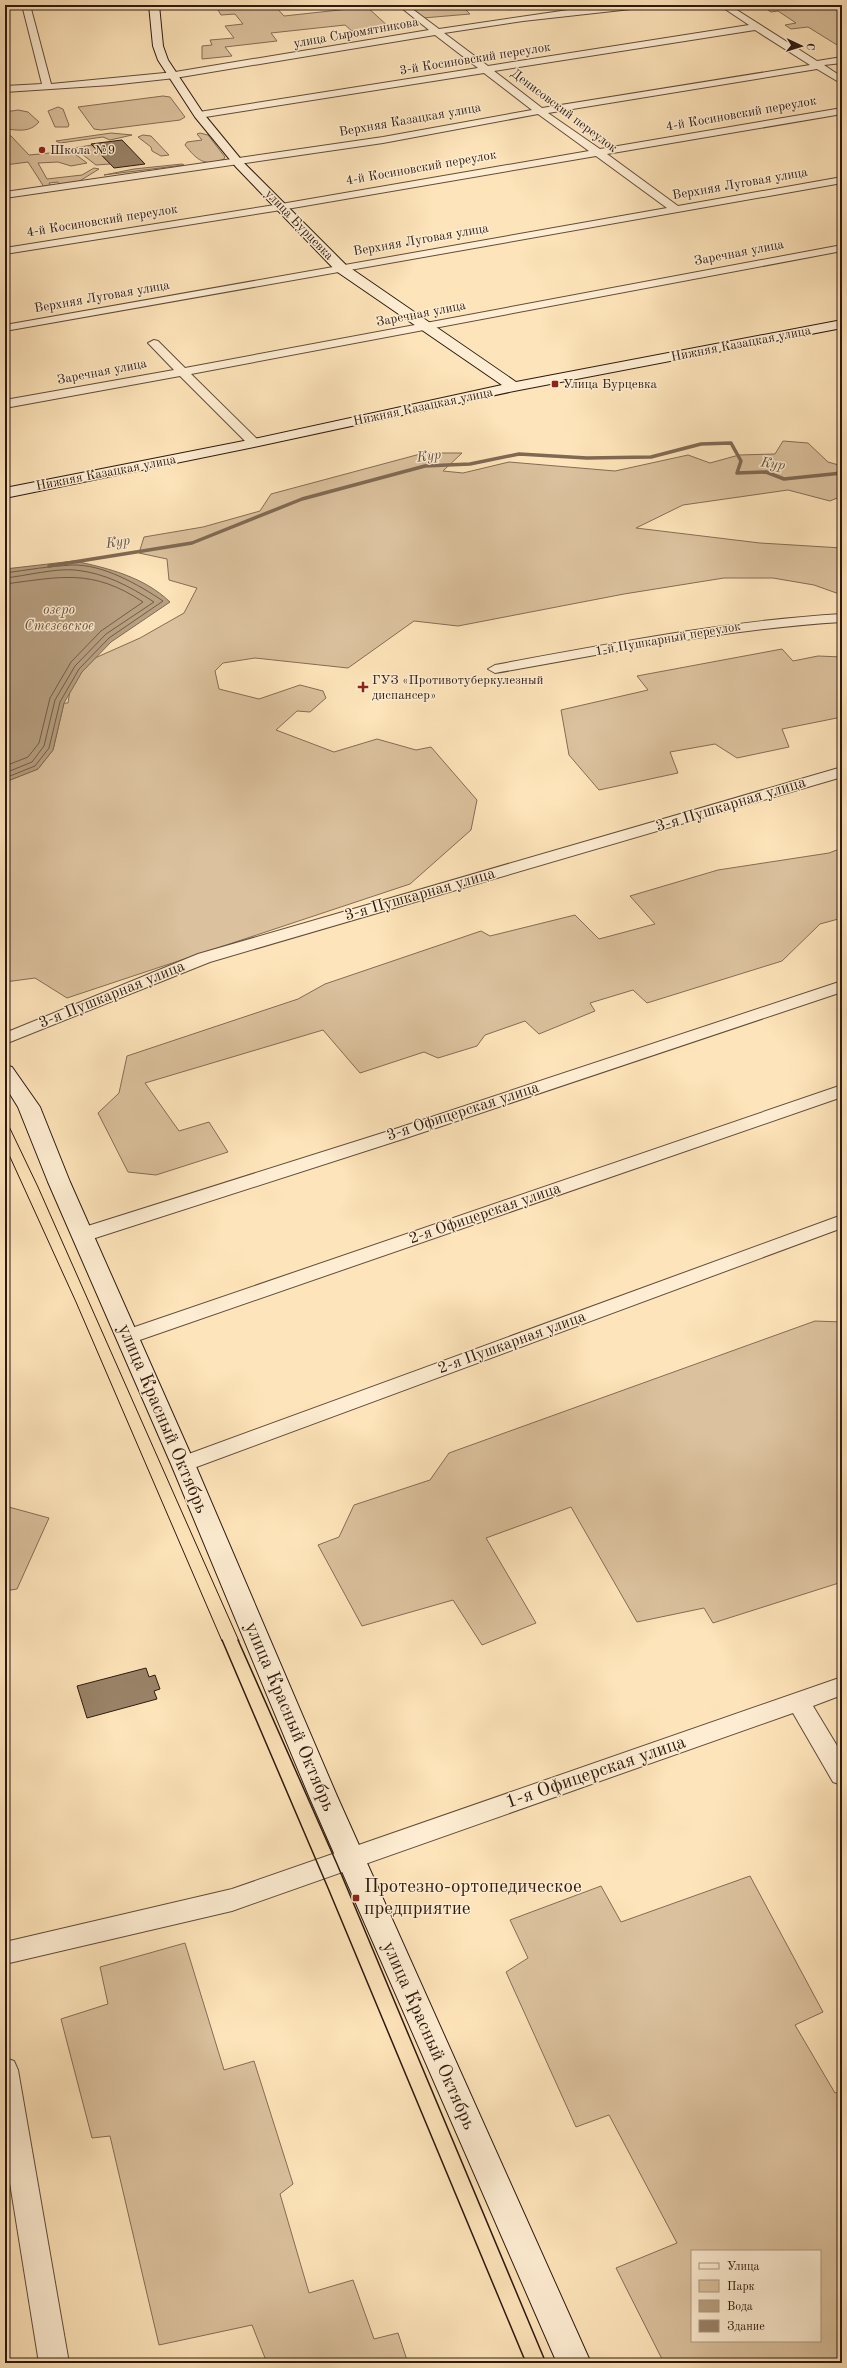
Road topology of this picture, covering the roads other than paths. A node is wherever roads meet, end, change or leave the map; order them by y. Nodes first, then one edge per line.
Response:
1 (26, 5) edge
2 (154, 5) edge
3 (402, 5) edge
4 (640, 5) edge
5 (723, 5) edge
6 (755, 27) junction
7 (437, 32) junction
8 (842, 60) edge
9 (816, 65) junction
10 (489, 70) junction
11 (173, 76) junction
12 (842, 81) edge
13 (47, 86) junction
14 (5, 89) edge
15 (540, 111) junction
16 (842, 111) edge
17 (199, 115) junction
18 (597, 152) junction
19 (237, 162) junction
20 (842, 180) edge
21 (5, 195) edge
22 (281, 207) junction
23 (676, 209) junction
24 (842, 248) edge
25 (5, 251) edge
26 (341, 268) junction
27 (842, 324) edge
28 (429, 327) junction
29 (5, 328) edge
30 (154, 343) dead end
31 (182, 371) junction
32 (514, 387) junction
33 (5, 404) edge
34 (254, 443) junction
35 (5, 492) edge
36 (842, 618) edge
37 (495, 669) dead end
38 (842, 772) edge
39 (842, 986) edge
40 (5, 1039) edge
41 (5, 1071) edge
42 (842, 1091) edge
43 (842, 1221) edge
44 (82, 1235) junction
45 (127, 1337) junction
46 (183, 1464) junction
47 (842, 1686) edge
48 (798, 1702) junction
49 (842, 1775) edge
50 (350, 1860) junction
51 (5, 1953) edge
52 (5, 2070) edge
53 (54, 2363) edge
54 (574, 2363) edge

1 - 13 street
2 - 11 street, улица Бурцевка
3 - 7 street, Денисовский переулок
4 - 7 street, улица Сыромятникова
5 - 6 street
6 - 9 street
6 - 10 street, 3-й Косиновский переулок
7 - 10 street, Денисовский переулок
7 - 11 street, улица Сыромятникова
8 - 9 street, Верхняя Казацкая улица
9 - 12 street
9 - 15 street, Верхняя Казацкая улица
10 - 15 street, Денисовский переулок
10 - 17 street, 3-й Косиновский переулок
11 - 13 street, улица Сыромятникова
11 - 17 street, улица Бурцевка
13 - 14 street, улица Сыромятникова
15 - 18 street, Денисовский переулок
15 - 19 street, Верхняя Казацкая улица
16 - 18 street, 4-й Косиновский переулок
17 - 19 street, улица Бурцевка
18 - 22 street, 4-й Косиновский переулок
18 - 23 street, Денисовский переулок
19 - 21 street, Верхняя Казацкая улица
19 - 22 street, улица Бурцевка
20 - 23 street, Верхняя Луговая улица
22 - 25 street, 4-й Косиновский переулок
22 - 26 street, улица Бурцевка
23 - 26 street, Верхняя Луговая улица
24 - 28 street, Заречная улица
26 - 28 street, улица Бурцевка
26 - 29 street, Верхняя Луговая улица
27 - 32 street, Нижняя Казацкая улица
28 - 31 street, Заречная улица
28 - 32 street, улица Бурцевка
30 - 31 street
31 - 33 street, Заречная улица
31 - 34 street
32 - 34 street, Нижняя Казацкая улица
34 - 35 street, Нижняя Казацкая улица
36 - 37 street, 1-й Пушкарный переулок
38 - 40 street, 3-я Пушкарная улица
39 - 44 street, 3-я Офицерская улица
41 - 44 street, улица Красный Октябрь
42 - 45 street, 2-я Офицерская улица
43 - 46 street, 2-я Пушкарная улица
44 - 45 street, улица Красный Октябрь
45 - 46 street, улица Красный Октябрь
46 - 50 street, улица Красный Октябрь
47 - 48 street, 1-я Офицерская улица
48 - 49 street
48 - 50 street, 1-я Офицерская улица
50 - 51 street, 1-я Офицерская улица
50 - 54 street, улица Красный Октябрь
52 - 53 street

